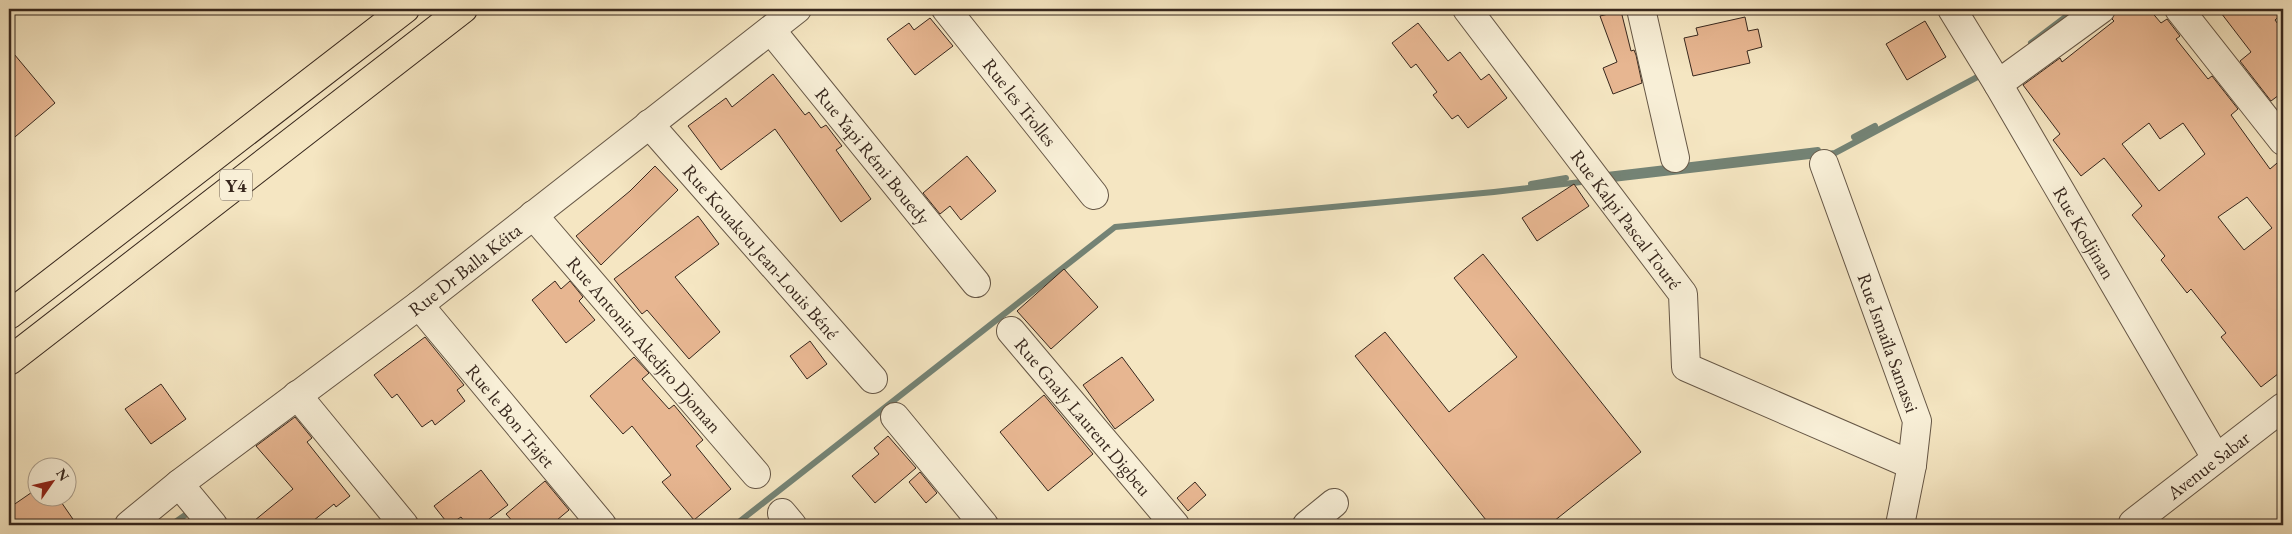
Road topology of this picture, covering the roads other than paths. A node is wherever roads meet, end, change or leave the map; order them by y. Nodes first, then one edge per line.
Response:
1 (404, 9) edge
2 (463, 9) edge
3 (797, 9) edge
4 (946, 9) edge
5 (1467, 9) edge
6 (1641, 9) edge
7 (1952, 9) edge
8 (2101, 9) edge
9 (2179, 9) edge
10 (771, 30) junction
11 (1998, 84) junction
12 (649, 124) junction
13 (2283, 141) edge
14 (1675, 158) dead end
15 (1824, 164) dead end
16 (1094, 195) dead end
17 (534, 215) junction
18 (976, 283) dead end
19 (419, 306) junction
20 (9, 315) edge
21 (1012, 331) dead end
22 (9, 361) edge
23 (873, 379) dead end
24 (297, 395) junction
25 (2283, 406) edge
26 (895, 417) dead end
27 (2216, 458) junction
28 (1912, 465) junction
29 (756, 474) dead end
30 (179, 484) junction
31 (1334, 503) dead end
32 (2132, 523) dead end
33 (129, 525) edge
34 (213, 525) edge
35 (404, 525) edge
36 (602, 525) edge
37 (984, 525) edge
38 (1175, 525) edge
39 (1307, 525) edge
40 (1900, 525) edge

1 - 20 highway, Y4
2 - 22 highway, Y4
3 - 10 street, Rue Dr Balla Kéita
4 - 16 street, Rue les Trolles
5 - 28 street, Rue Kalpi Pascal Touré
6 - 14 street
7 - 11 street, Rue Kodjinan
8 - 11 street
9 - 13 street
10 - 12 street, Rue Dr Balla Kéita
10 - 18 street, Rue Yapi Rémi Bouedy
11 - 27 street, Rue Kodjinan
12 - 17 street, Rue Dr Balla Kéita
12 - 23 street, Rue Kouakou Jean-Louis Béné
15 - 28 street, Rue Ismaïla Samassi
17 - 19 street, Rue Dr Balla Kéita
17 - 29 street, Rue Antonin Akedjro Djoman
19 - 24 street, Rue Dr Balla Kéita
19 - 36 street, Rue le Bon Trajet
21 - 38 street, Rue Gnaly Laurent Digbeu
24 - 30 street, Rue Dr Balla Kéita
24 - 35 street
25 - 27 street, Avenue Sabar
26 - 37 street
27 - 32 street, Avenue Sabar
28 - 40 street, Rue Ismaïla Samassi
30 - 33 street, Rue Dr Balla Kéita
30 - 34 street
31 - 39 street

